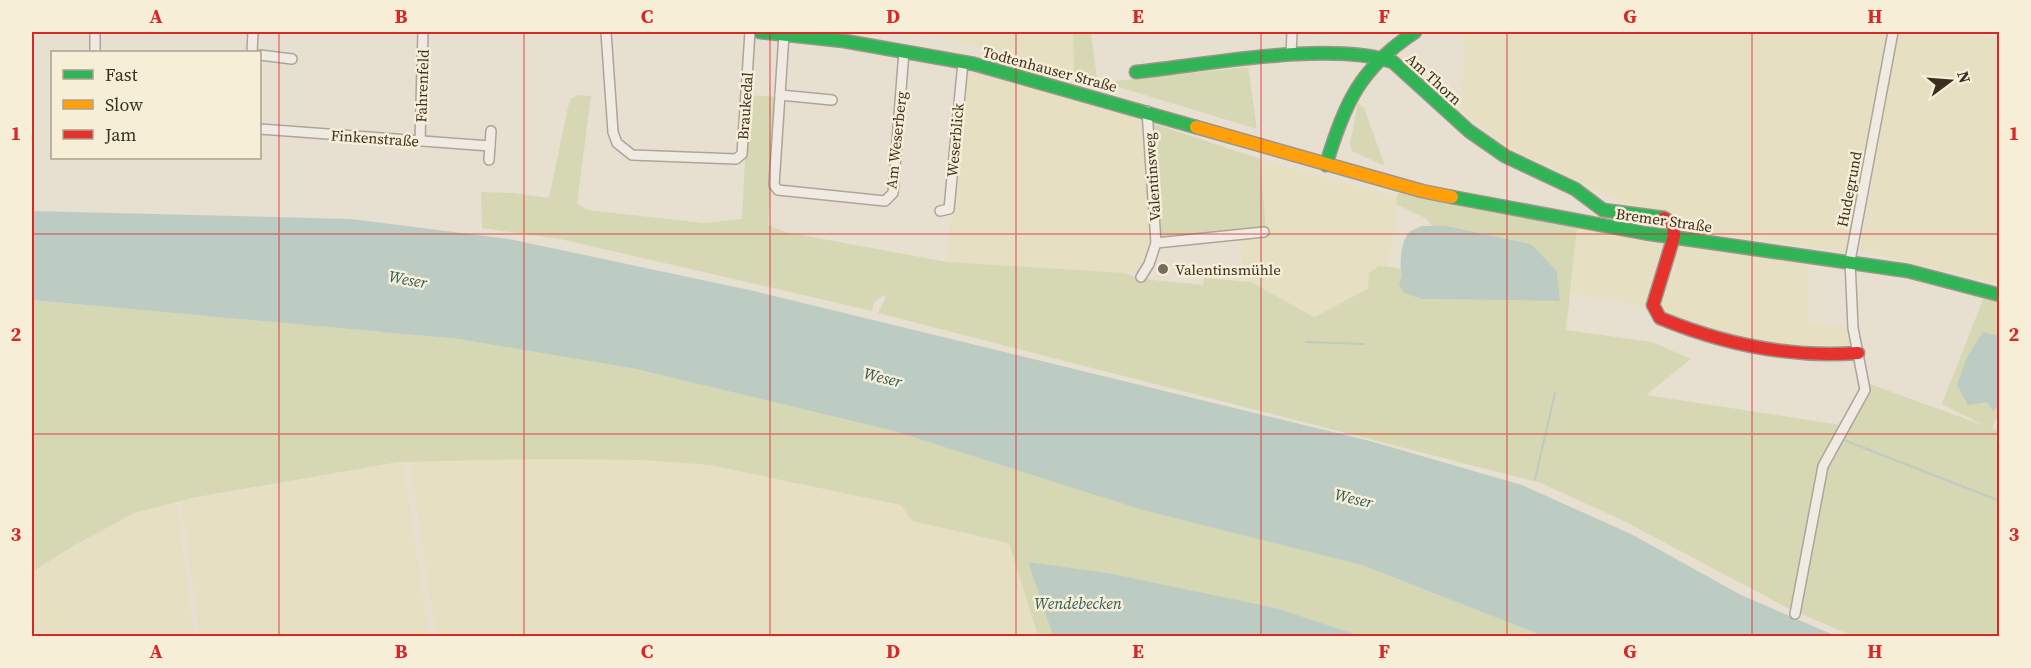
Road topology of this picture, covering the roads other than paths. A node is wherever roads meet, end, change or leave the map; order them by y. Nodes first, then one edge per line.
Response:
1 (95, 32) edge
2 (253, 32) edge
3 (423, 32) edge
4 (606, 32) edge
5 (750, 32) edge
6 (760, 32) edge
7 (1292, 32) edge
8 (1414, 32) edge
9 (1893, 32) edge
10 (784, 34) junction
11 (94, 51) edge
12 (252, 51) edge
13 (904, 51) junction
14 (261, 55) edge
15 (1291, 55) junction
16 (1379, 57) junction
17 (292, 59) dead end
18 (963, 62) junction
19 (1136, 72) dead end
20 (780, 95) junction
21 (831, 100) dead end
22 (1147, 111) junction
23 (261, 129) edge
24 (491, 130) dead end
25 (420, 141) junction
26 (490, 146) junction
27 (489, 160) dead end
28 (1326, 165) junction
29 (940, 210) dead end
30 (1264, 232) dead end
31 (1674, 236) junction
32 (1156, 243) junction
33 (1850, 261) junction
34 (1141, 277) dead end
35 (2000, 295) edge
36 (1857, 353) junction
37 (1794, 614) dead end

1 - 11 street
2 - 12 street
3 - 25 street, Fahrenfeld
4 - 5 street, Braukedal
6 - 10 main road, Todtenhauser Straße
7 - 15 street
8 - 16 main road
9 - 33 street, Hudegrund
10 - 13 main road, Todtenhauser Straße
10 - 20 street
13 - 18 main road, Todtenhauser Straße
13 - 20 street, Am Weserberg
14 - 17 street
15 - 16 main road, Am Thorn
15 - 19 main road, Am Thorn
16 - 28 main road
16 - 31 main road, Am Thorn
18 - 22 main road, Todtenhauser Straße
18 - 29 street, Weserblick
20 - 21 street
22 - 28 main road, Todtenhauser Straße
22 - 32 street, Valentinsweg
23 - 25 street, Finkenstraße
24 - 26 street
25 - 26 street, Finkenstraße
26 - 27 street
28 - 31 main road, Bremer Straße
30 - 32 street, Valentinsweg
31 - 33 main road, Bremer Straße
31 - 36 main road
32 - 34 street, Valentinsweg
33 - 35 main road, Bremer Straße
33 - 36 street, Hudegrund
36 - 37 street, Hudegrund

